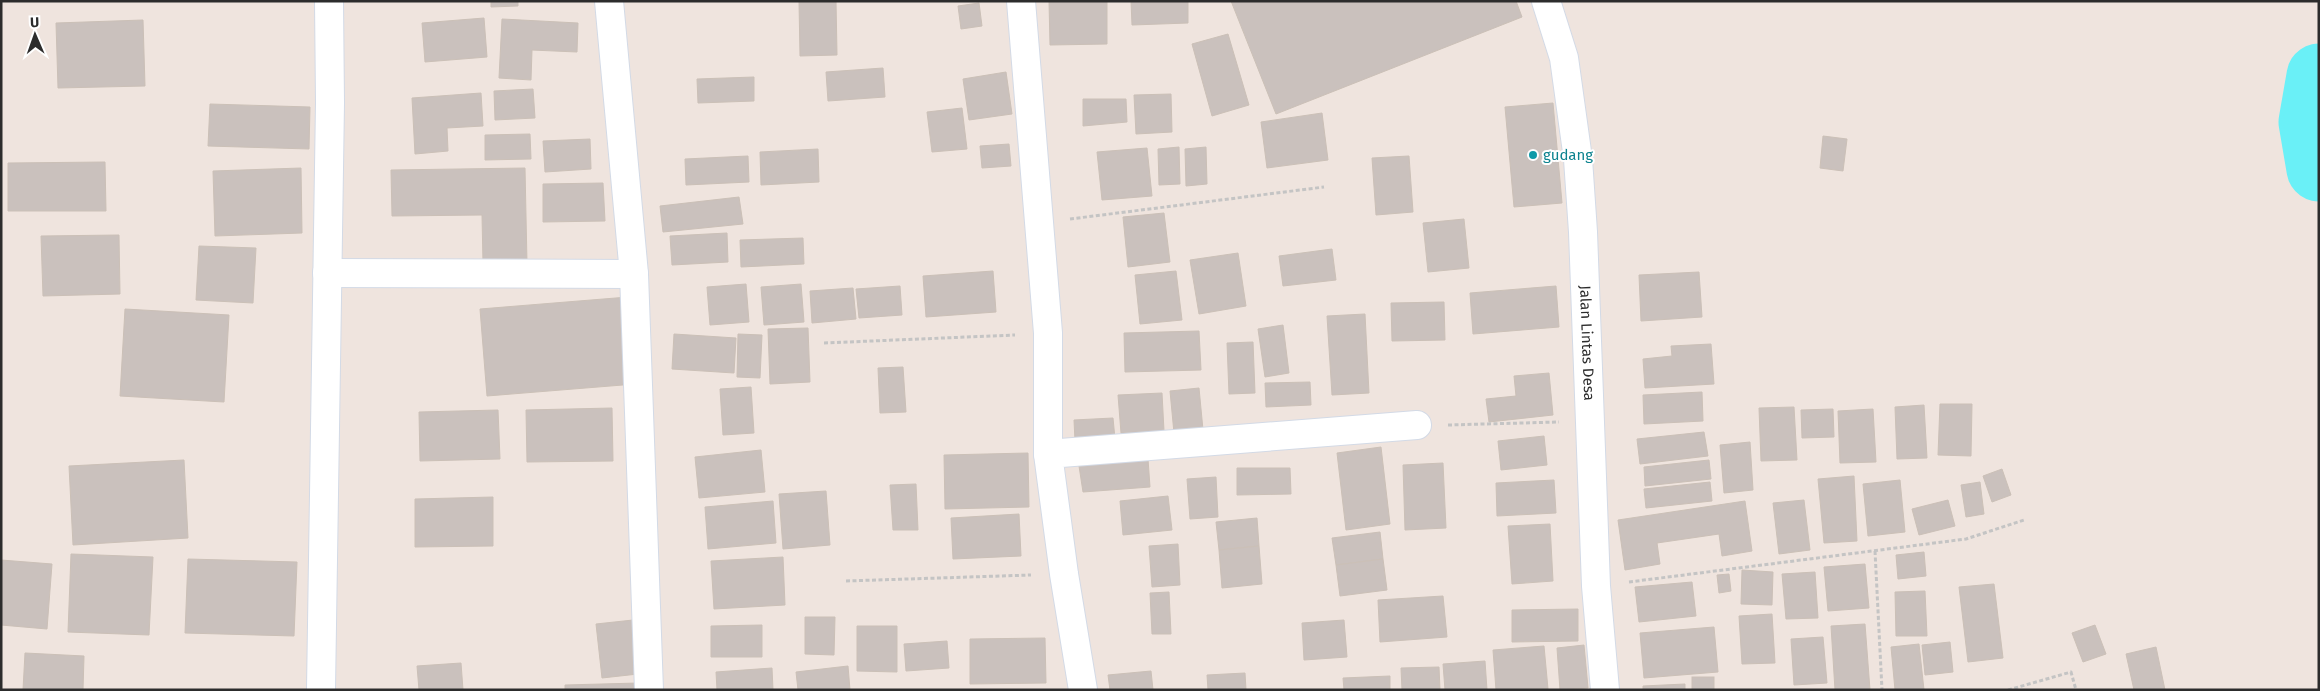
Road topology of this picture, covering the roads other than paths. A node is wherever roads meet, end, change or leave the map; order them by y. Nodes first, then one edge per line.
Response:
1 (329, 1) edge
2 (609, 1) edge
3 (1021, 1) edge
4 (1546, 1) edge
5 (327, 273) junction
6 (634, 274) junction
7 (1417, 425) road end
8 (1048, 454) junction
9 (321, 690) edge
10 (649, 690) edge
11 (1084, 690) edge
12 (1605, 690) edge

1 - 5 street
2 - 6 street
3 - 8 street
4 - 12 street, Jalan Lintas Desa
5 - 6 street
5 - 9 street
6 - 10 street
7 - 8 street
8 - 11 street

